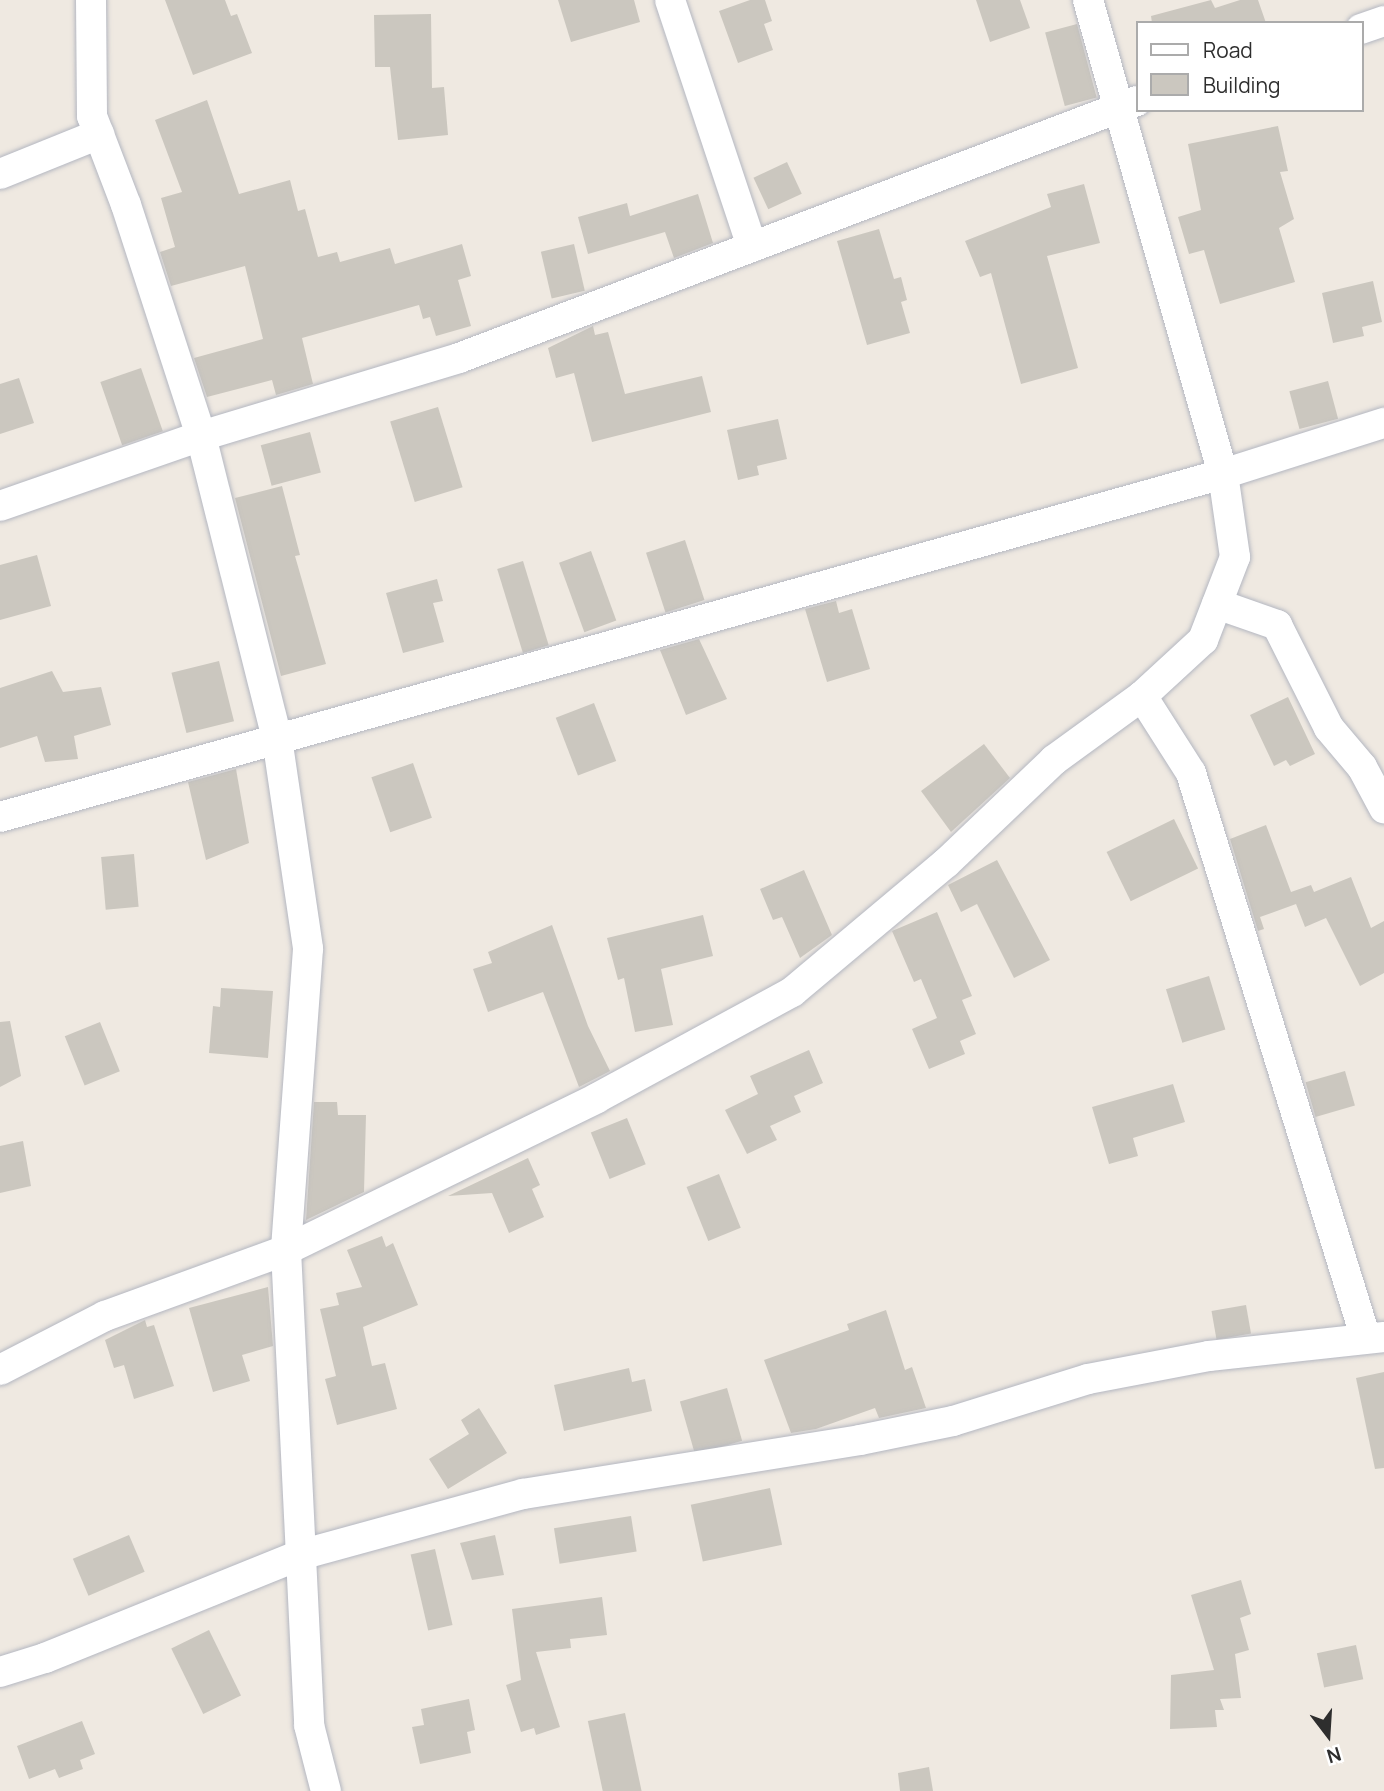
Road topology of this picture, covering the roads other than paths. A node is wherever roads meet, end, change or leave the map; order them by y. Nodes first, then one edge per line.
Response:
1 (90, 0) edge
2 (670, 0) edge
3 (1088, 0) edge
4 (1384, 21) edge
5 (1363, 28) edge
6 (1130, 104) edge
7 (99, 134) junction
8 (0, 174) edge
9 (752, 247) junction
10 (1384, 423) edge
11 (201, 436) junction
12 (1223, 474) junction
13 (0, 506) edge
14 (1217, 604) junction
15 (1142, 696) junction
16 (277, 738) junction
17 (1384, 808) edge
18 (0, 817) edge
19 (286, 1250) junction
20 (1375, 1338) edge
21 (0, 1370) edge
22 (300, 1555) junction
23 (0, 1672) edge
24 (326, 1791) edge

1 - 7 street
2 - 9 street
3 - 6 street
4 - 5 street
6 - 9 street
6 - 12 street
7 - 8 street
7 - 11 street
9 - 11 street
10 - 12 street
11 - 13 street
11 - 16 street
12 - 14 street
12 - 16 street
14 - 15 street
14 - 17 street
15 - 19 street
15 - 20 street
16 - 18 street
16 - 19 street
19 - 21 street
19 - 22 street
20 - 22 street
22 - 23 street
22 - 24 street

